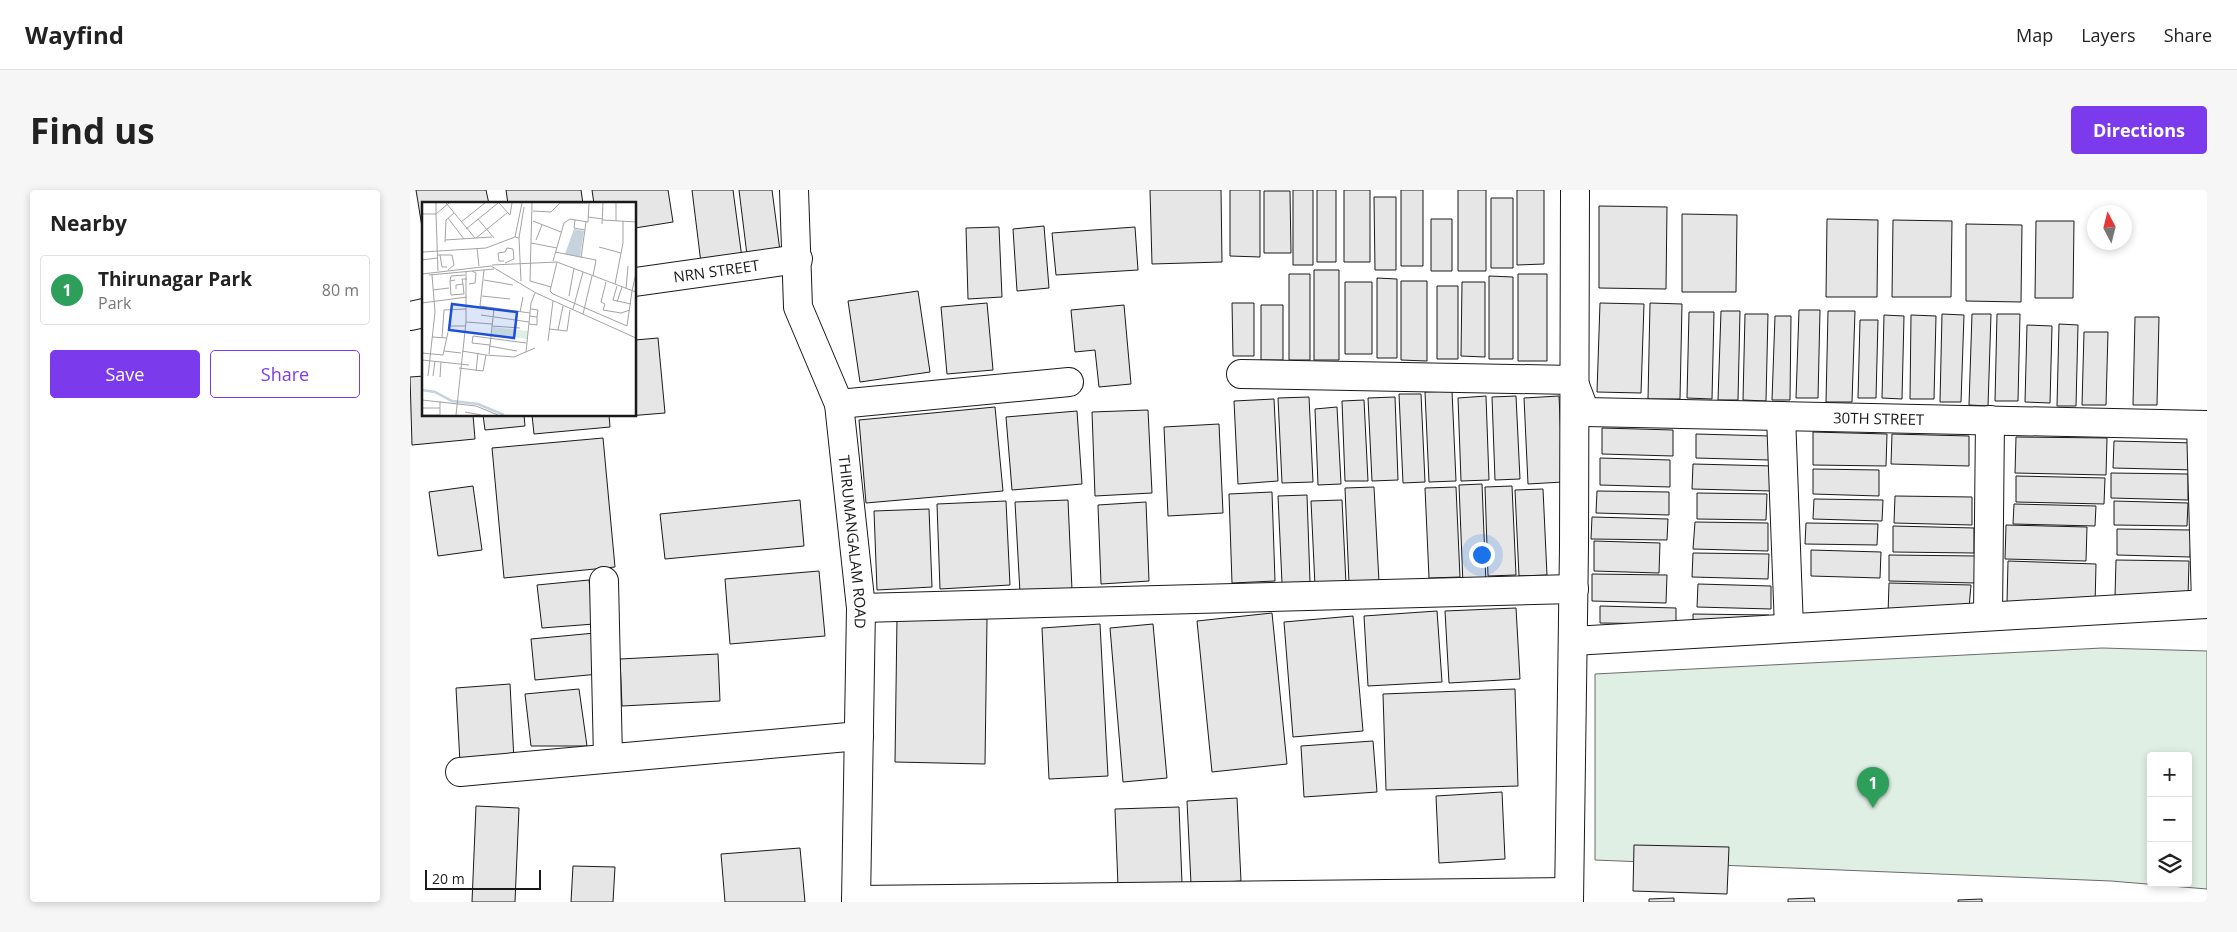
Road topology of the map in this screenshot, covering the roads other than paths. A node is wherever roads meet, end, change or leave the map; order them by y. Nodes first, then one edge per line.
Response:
1 (794, 190) edge
2 (1575, 190) edge
3 (798, 259) junction
4 (636, 282) edge
5 (1241, 374) dead end
6 (1573, 380) junction
7 (1069, 382) dead end
8 (839, 404) junction
9 (1781, 416) junction
10 (1990, 420) junction
11 (2204, 425) edge
12 (604, 581) dead end
13 (1574, 590) junction
14 (2206, 604) edge
15 (861, 608) junction
16 (1988, 616) junction
17 (1789, 628) junction
18 (1573, 641) junction
19 (859, 736) junction
20 (608, 758) junction
21 (460, 772) dead end
22 (1569, 897) edge
23 (856, 901) edge

1 - 3 street, THIRUMANGALAM ROAD
2 - 6 street
3 - 4 street, NRN STREET
3 - 8 street, THIRUMANGALAM ROAD
5 - 6 street
6 - 9 street, 30TH STREET
6 - 13 street
7 - 8 street
8 - 15 street, THIRUMANGALAM ROAD
9 - 10 street, 30TH STREET
9 - 17 street
10 - 11 street, 30TH STREET
10 - 16 street
11 - 14 street
12 - 20 street
13 - 15 street
13 - 18 street
14 - 16 street
15 - 19 street, THIRUMANGALAM ROAD
16 - 17 street
17 - 18 street
18 - 22 street
19 - 20 street
19 - 23 street, THIRUMANGALAM ROAD
20 - 21 street
22 - 23 street

